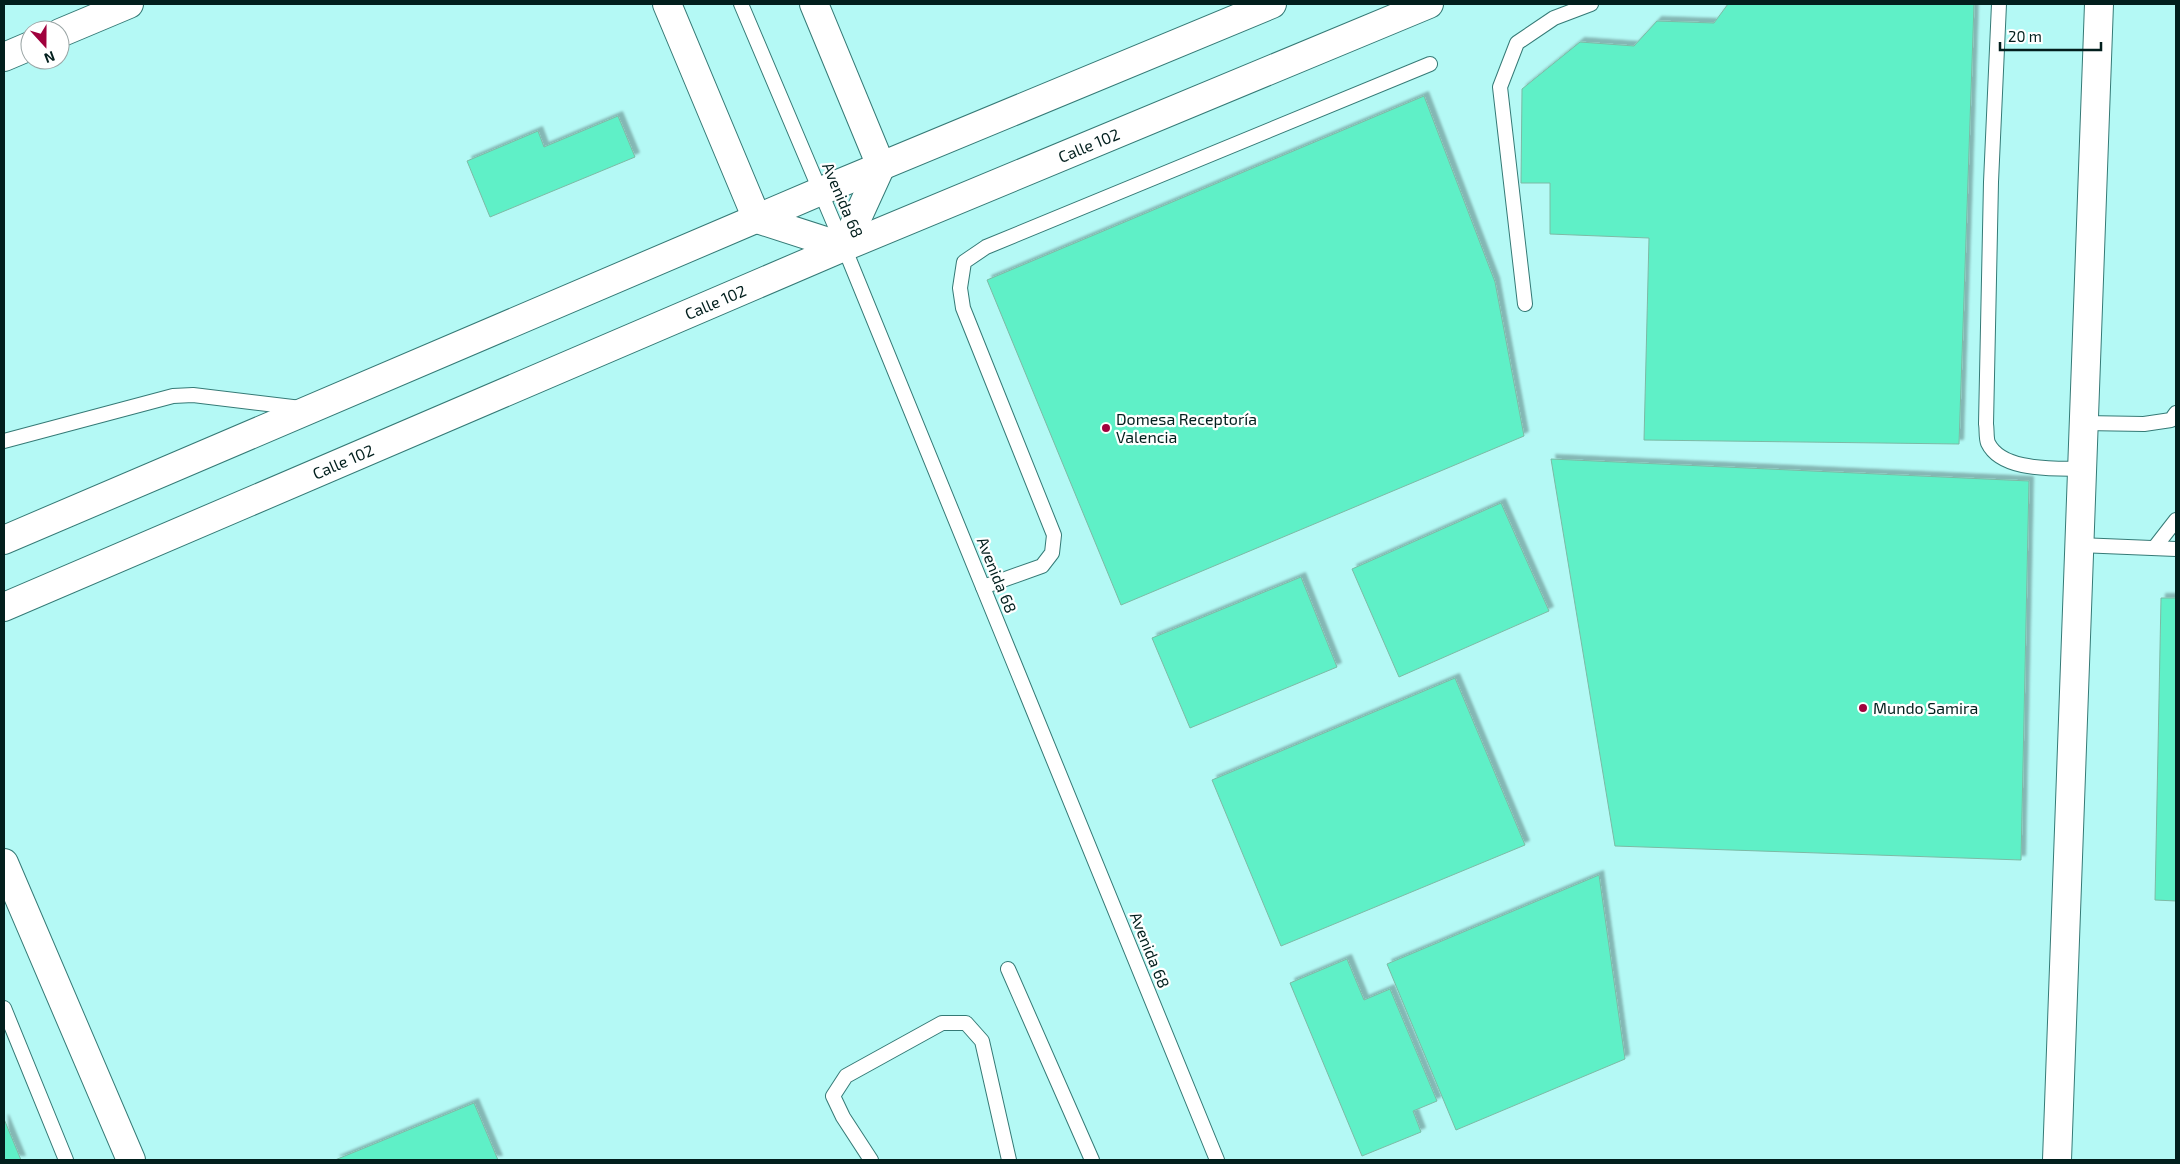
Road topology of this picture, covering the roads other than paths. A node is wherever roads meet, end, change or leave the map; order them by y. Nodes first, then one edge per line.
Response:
1 (129, 4) edge
2 (667, 4) edge
3 (742, 4) edge
4 (814, 4) edge
5 (1272, 4) edge
6 (1429, 4) edge
7 (1591, 4) edge
8 (2000, 4) edge
9 (2099, 4) edge
10 (70, 29) edge
11 (20, 50) edge
12 (4, 57) edge
13 (1430, 64) dead end
14 (881, 166) junction
15 (821, 191) junction
16 (757, 219) junction
17 (844, 247) junction
18 (1525, 304) dead end
19 (311, 409) junction
20 (2176, 413) edge
21 (2084, 423) junction
22 (4, 441) edge
23 (2082, 469) junction
24 (2176, 520) edge
25 (4, 540) edge
26 (2079, 545) junction
27 (2155, 547) junction
28 (2176, 549) edge
29 (983, 587) junction
30 (4, 606) edge
31 (4, 863) edge
32 (1008, 969) dead end
33 (4, 1008) edge
34 (66, 1160) edge
35 (131, 1160) edge
36 (871, 1160) edge
37 (1009, 1160) edge
38 (1092, 1160) edge
39 (1216, 1160) edge
40 (2056, 1160) edge

1 - 10 street
2 - 16 street
3 - 15 lane, Avenida 68
4 - 14 street
5 - 14 street
6 - 17 street, Calle 102
7 - 18 lane
8 - 23 lane
9 - 21 street
11 - 12 street
13 - 29 lane
14 - 15 street
14 - 17 street
15 - 16 street
15 - 17 lane, Avenida 68
16 - 17 street
16 - 19 street
17 - 29 lane, Avenida 68
17 - 30 street, Calle 102
19 - 22 lane
19 - 25 street
20 - 21 lane
21 - 23 street
23 - 26 street
24 - 27 lane
26 - 27 lane
26 - 40 street
27 - 28 lane
29 - 39 lane, Avenida 68
31 - 35 street
32 - 38 lane
33 - 34 lane
36 - 37 lane

